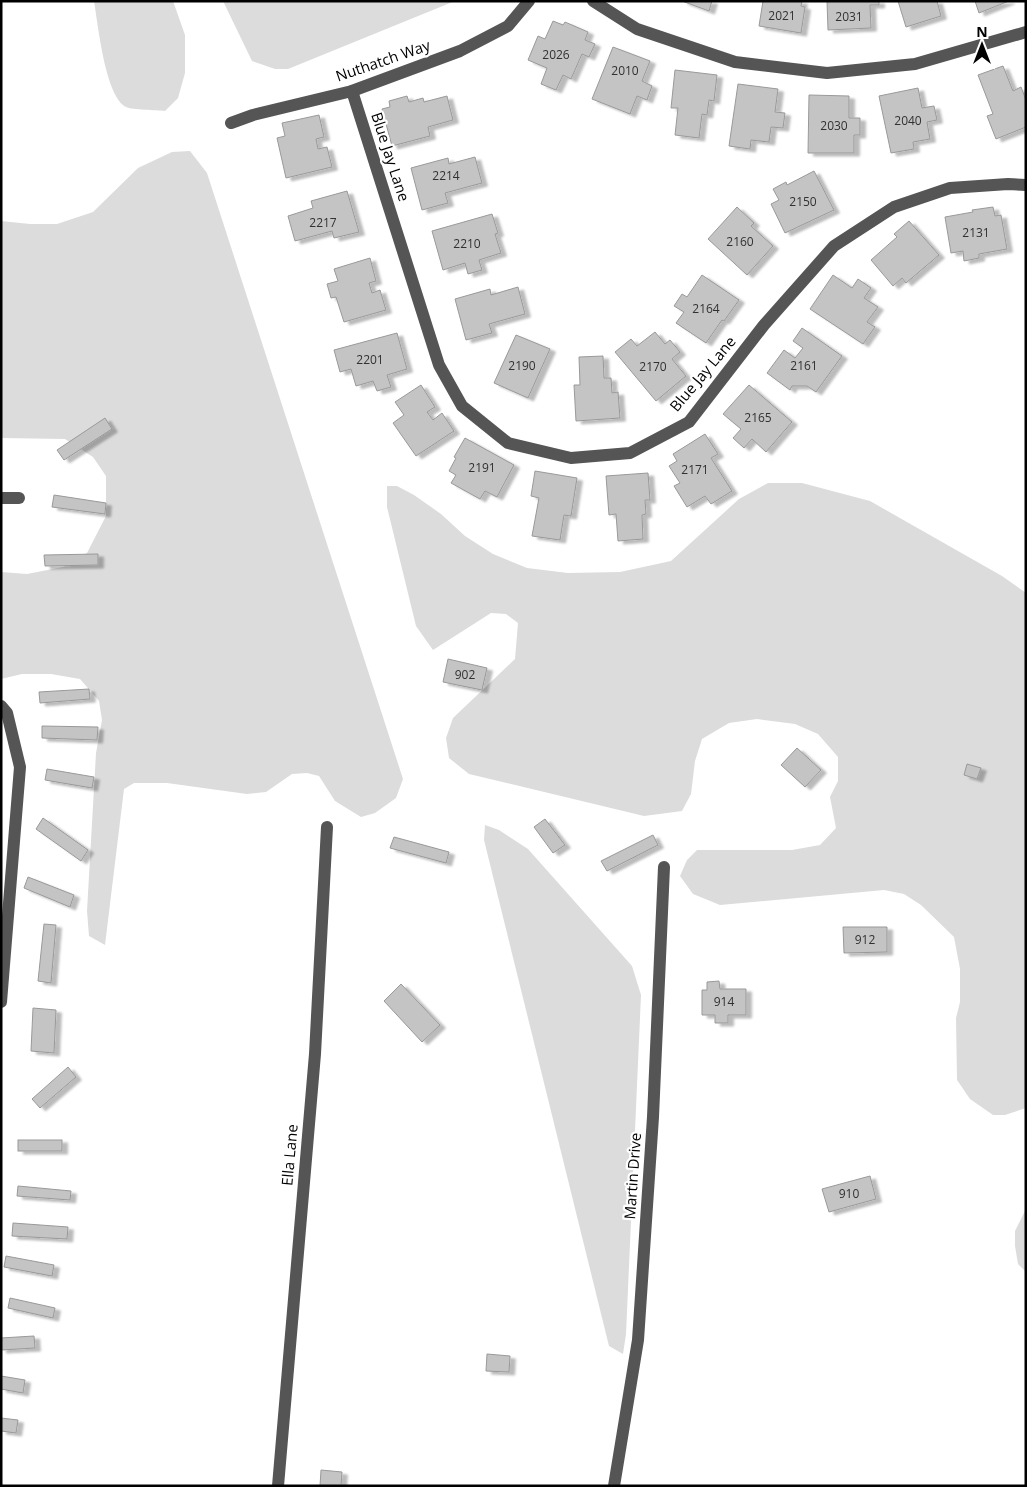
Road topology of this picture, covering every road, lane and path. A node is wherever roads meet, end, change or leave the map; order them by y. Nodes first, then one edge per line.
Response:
1 (529, 1) edge
2 (592, 1) edge
3 (1025, 35) edge
4 (352, 91) junction
5 (231, 123) dead end
6 (1026, 186) edge
7 (1, 498) edge
8 (19, 498) dead end
9 (1, 706) edge
10 (327, 828) dead end
11 (664, 867) dead end
12 (1, 1002) edge
13 (278, 1486) edge
14 (614, 1486) edge

1 - 4 street, Nuthatch Way
2 - 3 street
4 - 5 street, Nuthatch Way
4 - 6 street, Blue Jay Lane
7 - 8 street
9 - 12 street
10 - 13 street, Ella Lane
11 - 14 street, Martin Drive

